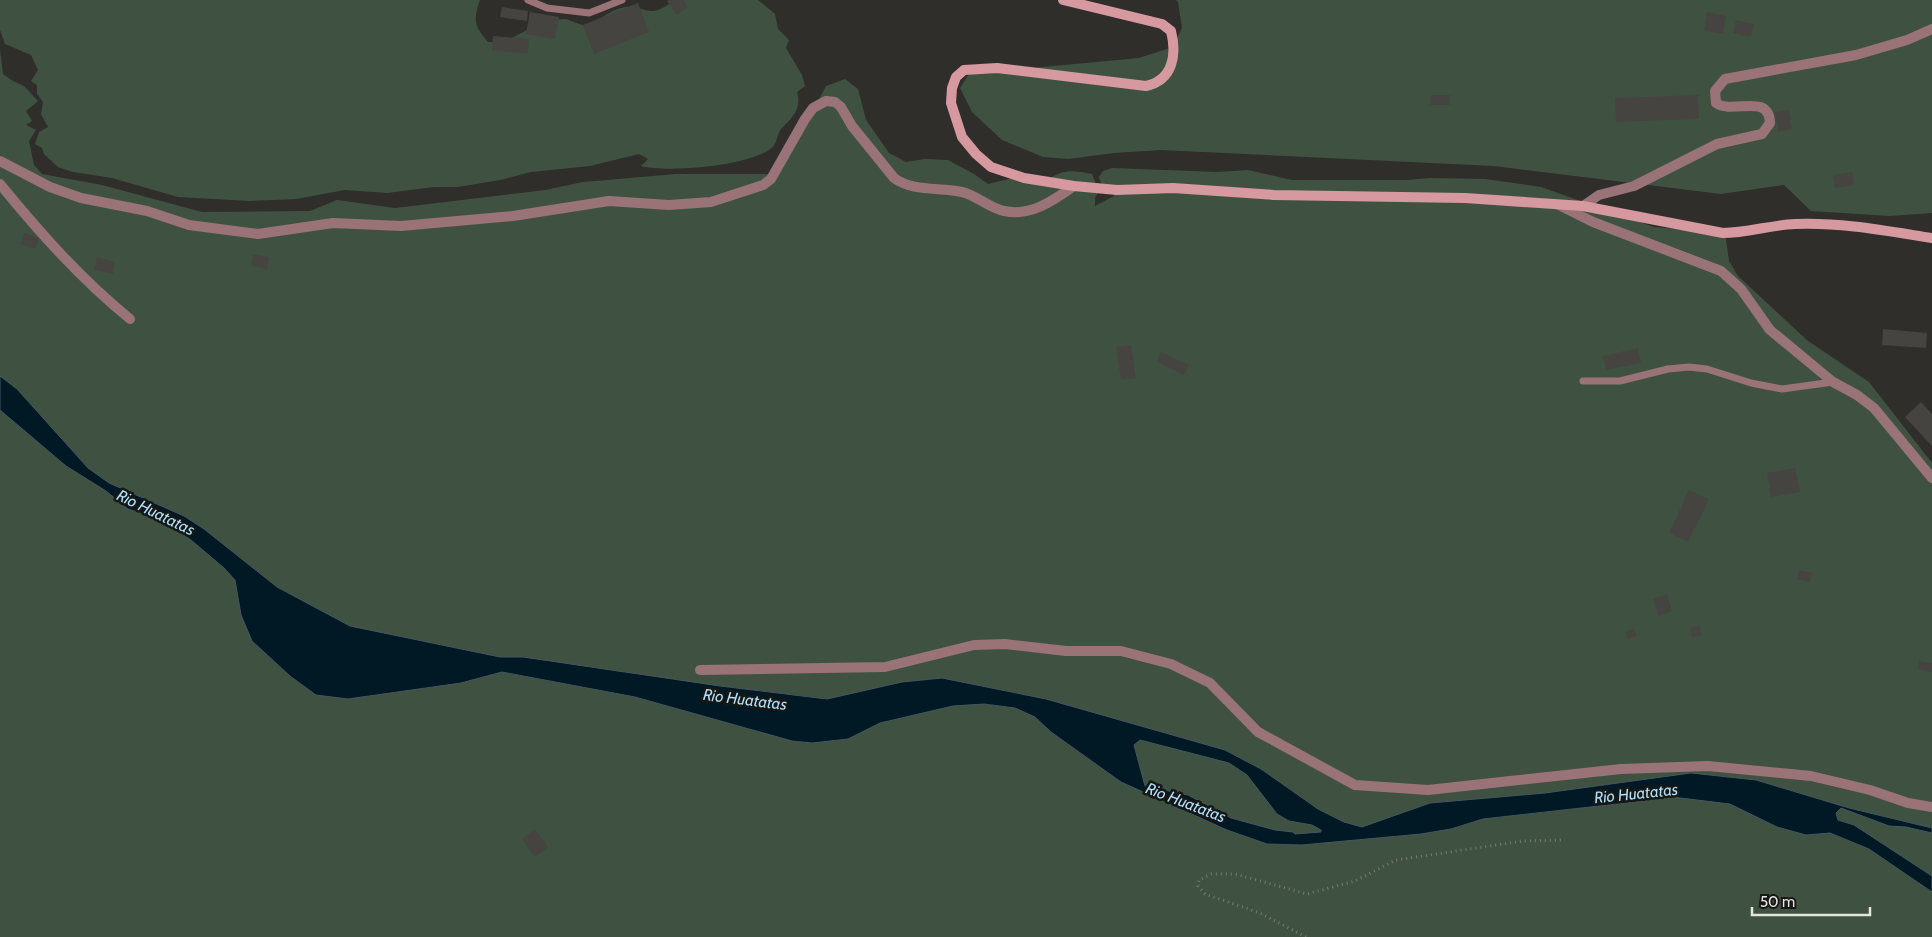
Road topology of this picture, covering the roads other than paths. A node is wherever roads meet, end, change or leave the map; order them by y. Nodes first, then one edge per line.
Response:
1 (528, 0) edge
2 (622, 0) edge
3 (1063, 0) edge
4 (1932, 29) edge
5 (0, 161) edge
6 (0, 184) edge
7 (1074, 186) junction
8 (1558, 204) junction
9 (1583, 206) junction
10 (1932, 238) edge
11 (130, 319) dead end
12 (1583, 381) dead end
13 (1833, 382) junction
14 (1932, 478) edge
15 (700, 670) dead end
16 (1932, 807) edge

1 - 2 lane
3 - 7 street
4 - 9 street
5 - 7 street
6 - 11 street
7 - 8 street
8 - 9 street
8 - 13 street
9 - 10 street
12 - 13 lane
13 - 14 street
15 - 16 street

